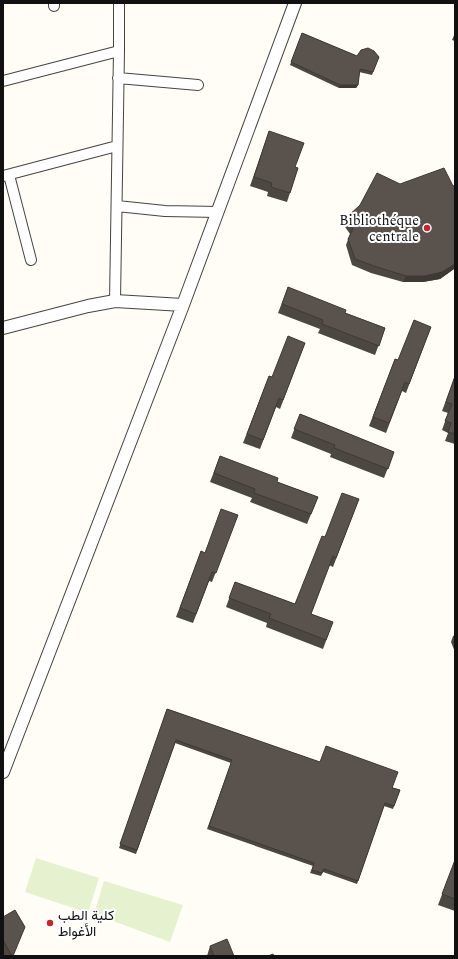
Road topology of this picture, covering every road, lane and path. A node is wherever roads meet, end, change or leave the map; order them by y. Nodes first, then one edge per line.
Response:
1 (119, 3) edge
2 (295, 3) edge
3 (118, 51) junction
4 (118, 78) junction
5 (3, 81) edge
6 (198, 85) dead end
7 (117, 146) junction
8 (6, 176) edge
9 (117, 206) junction
10 (218, 212) junction
11 (31, 260) dead end
12 (115, 301) junction
13 (183, 305) junction
14 (3, 328) edge
15 (3, 772) edge

1 - 3 street
2 - 10 street
3 - 4 street
3 - 5 street
4 - 6 street
4 - 7 street
7 - 8 street
7 - 9 street
8 - 11 street
9 - 10 street
9 - 12 street
10 - 13 street
12 - 13 street
12 - 14 street
13 - 15 street

